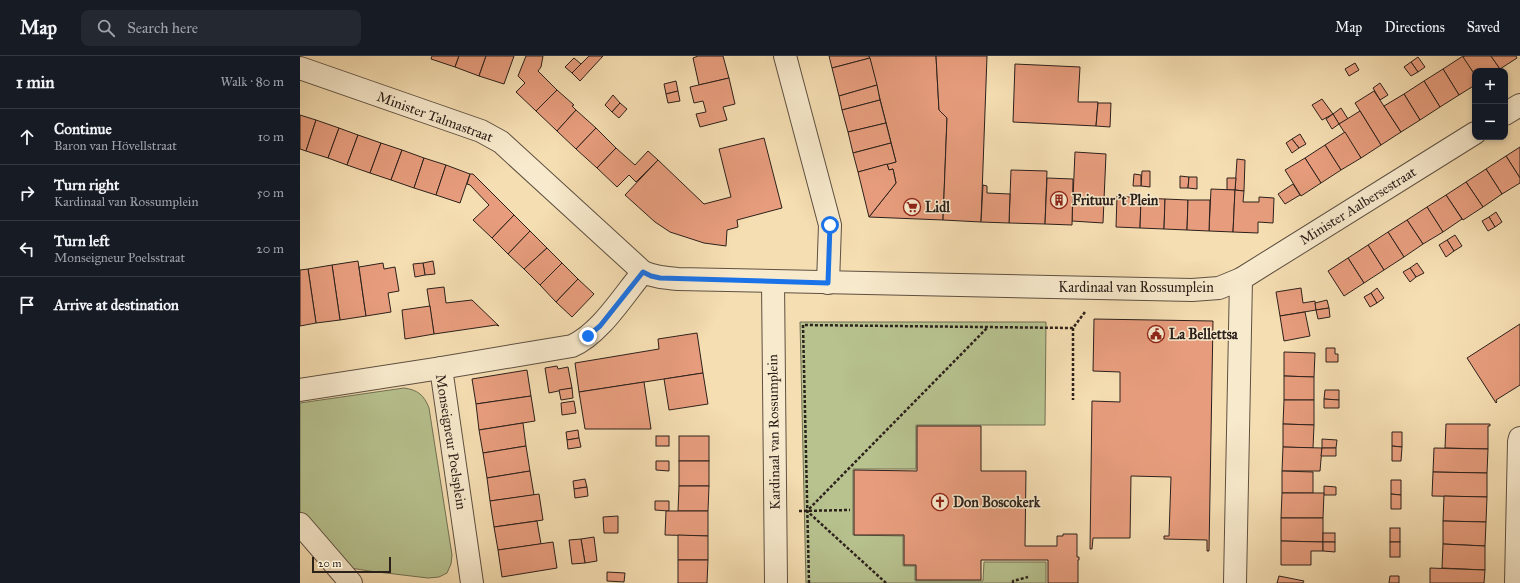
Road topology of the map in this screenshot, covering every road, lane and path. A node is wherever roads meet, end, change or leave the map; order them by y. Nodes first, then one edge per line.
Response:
1 (785, 56) edge
2 (300, 68) edge
3 (1520, 105) edge
4 (1508, 112) edge
5 (1472, 135) edge
6 (643, 272) junction
7 (1241, 279) junction
8 (773, 282) junction
9 (828, 283) junction
10 (1103, 288) junction
11 (988, 328) junction
12 (1073, 328) junction
13 (441, 368) junction
14 (300, 390) edge
15 (1073, 400) dead end
16 (1520, 438) edge
17 (850, 510) dead end
18 (775, 511) junction
19 (807, 511) junction
20 (300, 524) edge
21 (1028, 577) dead end
22 (351, 583) edge
23 (472, 583) edge
24 (776, 583) edge
25 (809, 583) edge
26 (886, 583) edge
27 (1013, 583) edge
28 (1235, 583) edge
29 (1516, 583) edge

1 - 9 street
2 - 6 street, Minister Talmastraat
3 - 4 street
5 - 7 street, Minister Aalbersestraat
6 - 8 street, Kardinaal van Rossumplein
6 - 13 street
7 - 10 street, Kardinaal van Rossumplein
7 - 28 street
8 - 9 street, Kardinaal van Rossumplein
8 - 18 street, Kardinaal van Rossumplein
9 - 10 street, Kardinaal van Rossumplein
10 - 12 path
11 - 12 path
11 - 19 path
11 - 19 path
12 - 15 path
13 - 14 street, Monseigneur Poelsplein
13 - 23 street, Monseigneur Poelsplein
16 - 29 street
17 - 19 path
18 - 19 path
18 - 24 street, Kardinaal van Rossumplein
19 - 25 path
19 - 26 path
20 - 22 street
21 - 27 path

